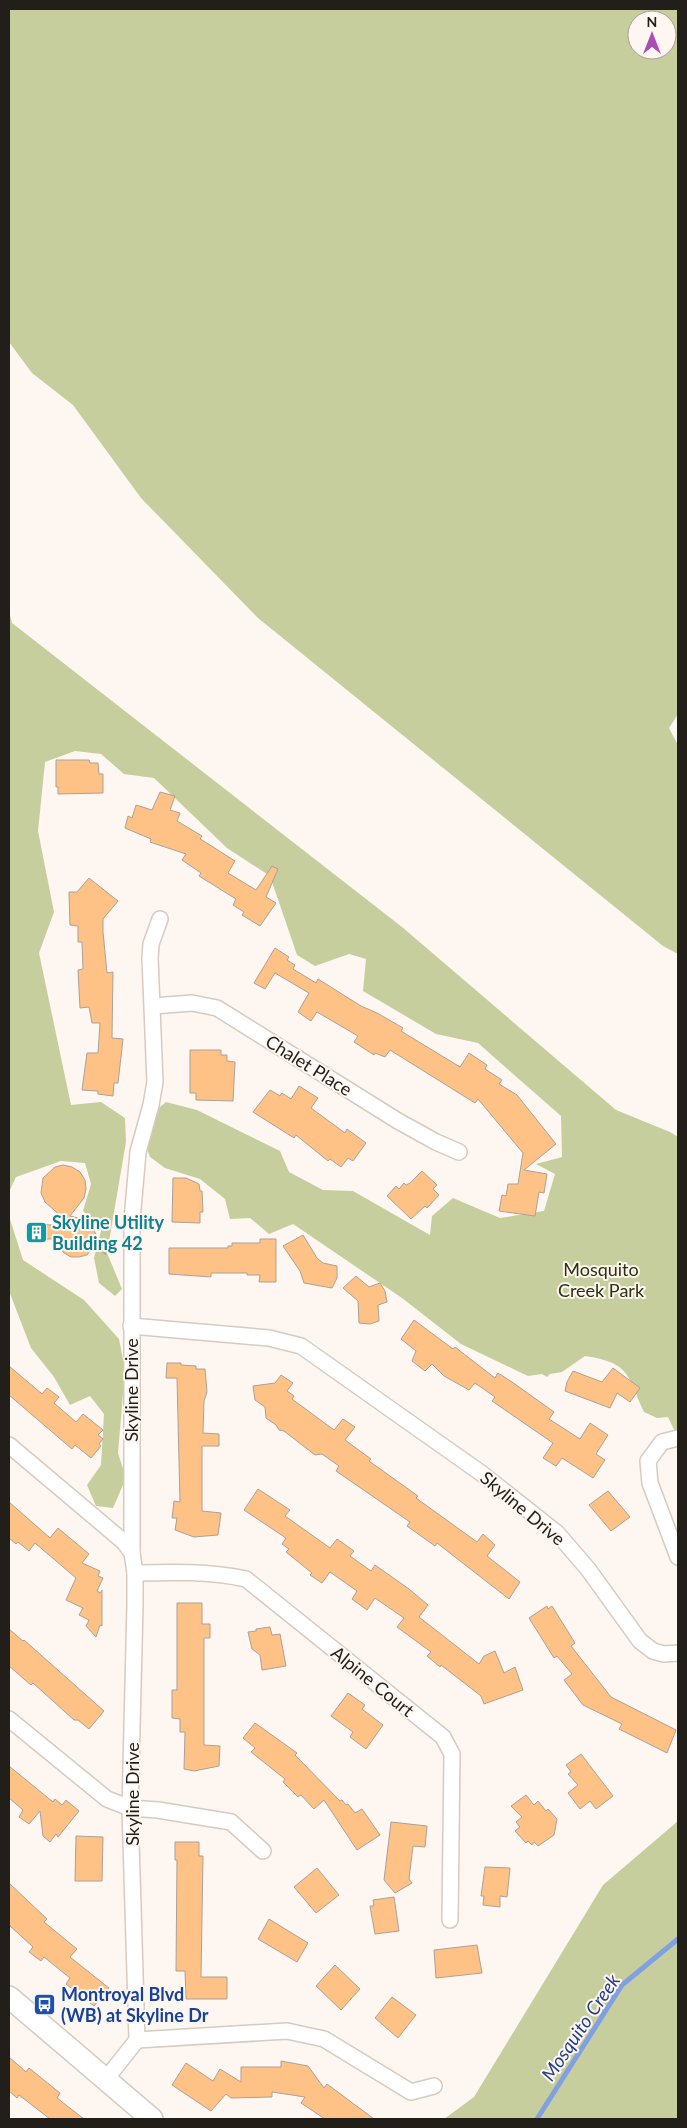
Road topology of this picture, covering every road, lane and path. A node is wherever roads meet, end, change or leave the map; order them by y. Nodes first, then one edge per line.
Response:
1 (160, 919) dead end
2 (153, 1006) junction
3 (459, 1152) dead end
4 (131, 1326) junction
5 (678, 1438) edge
6 (9, 1445) edge
7 (132, 1553) junction
8 (678, 1557) edge
9 (135, 1573) junction
10 (678, 1653) edge
11 (9, 1720) edge
12 (130, 1808) junction
13 (263, 1851) dead end
14 (450, 1920) dead end
15 (9, 1997) edge
16 (137, 2040) junction
17 (106, 2079) junction
18 (434, 2086) dead end
19 (152, 2119) edge

1 - 2 street
2 - 3 street, Chalet Place
2 - 4 street
4 - 7 street, Skyline Drive
4 - 10 street, Skyline Drive
5 - 8 street
6 - 7 street
7 - 9 street, Skyline Drive
9 - 12 street, Skyline Drive
9 - 14 street, Alpine Court
11 - 12 street
12 - 13 street
12 - 16 street, Skyline Drive
15 - 17 street
16 - 17 street
16 - 18 street
17 - 19 street

